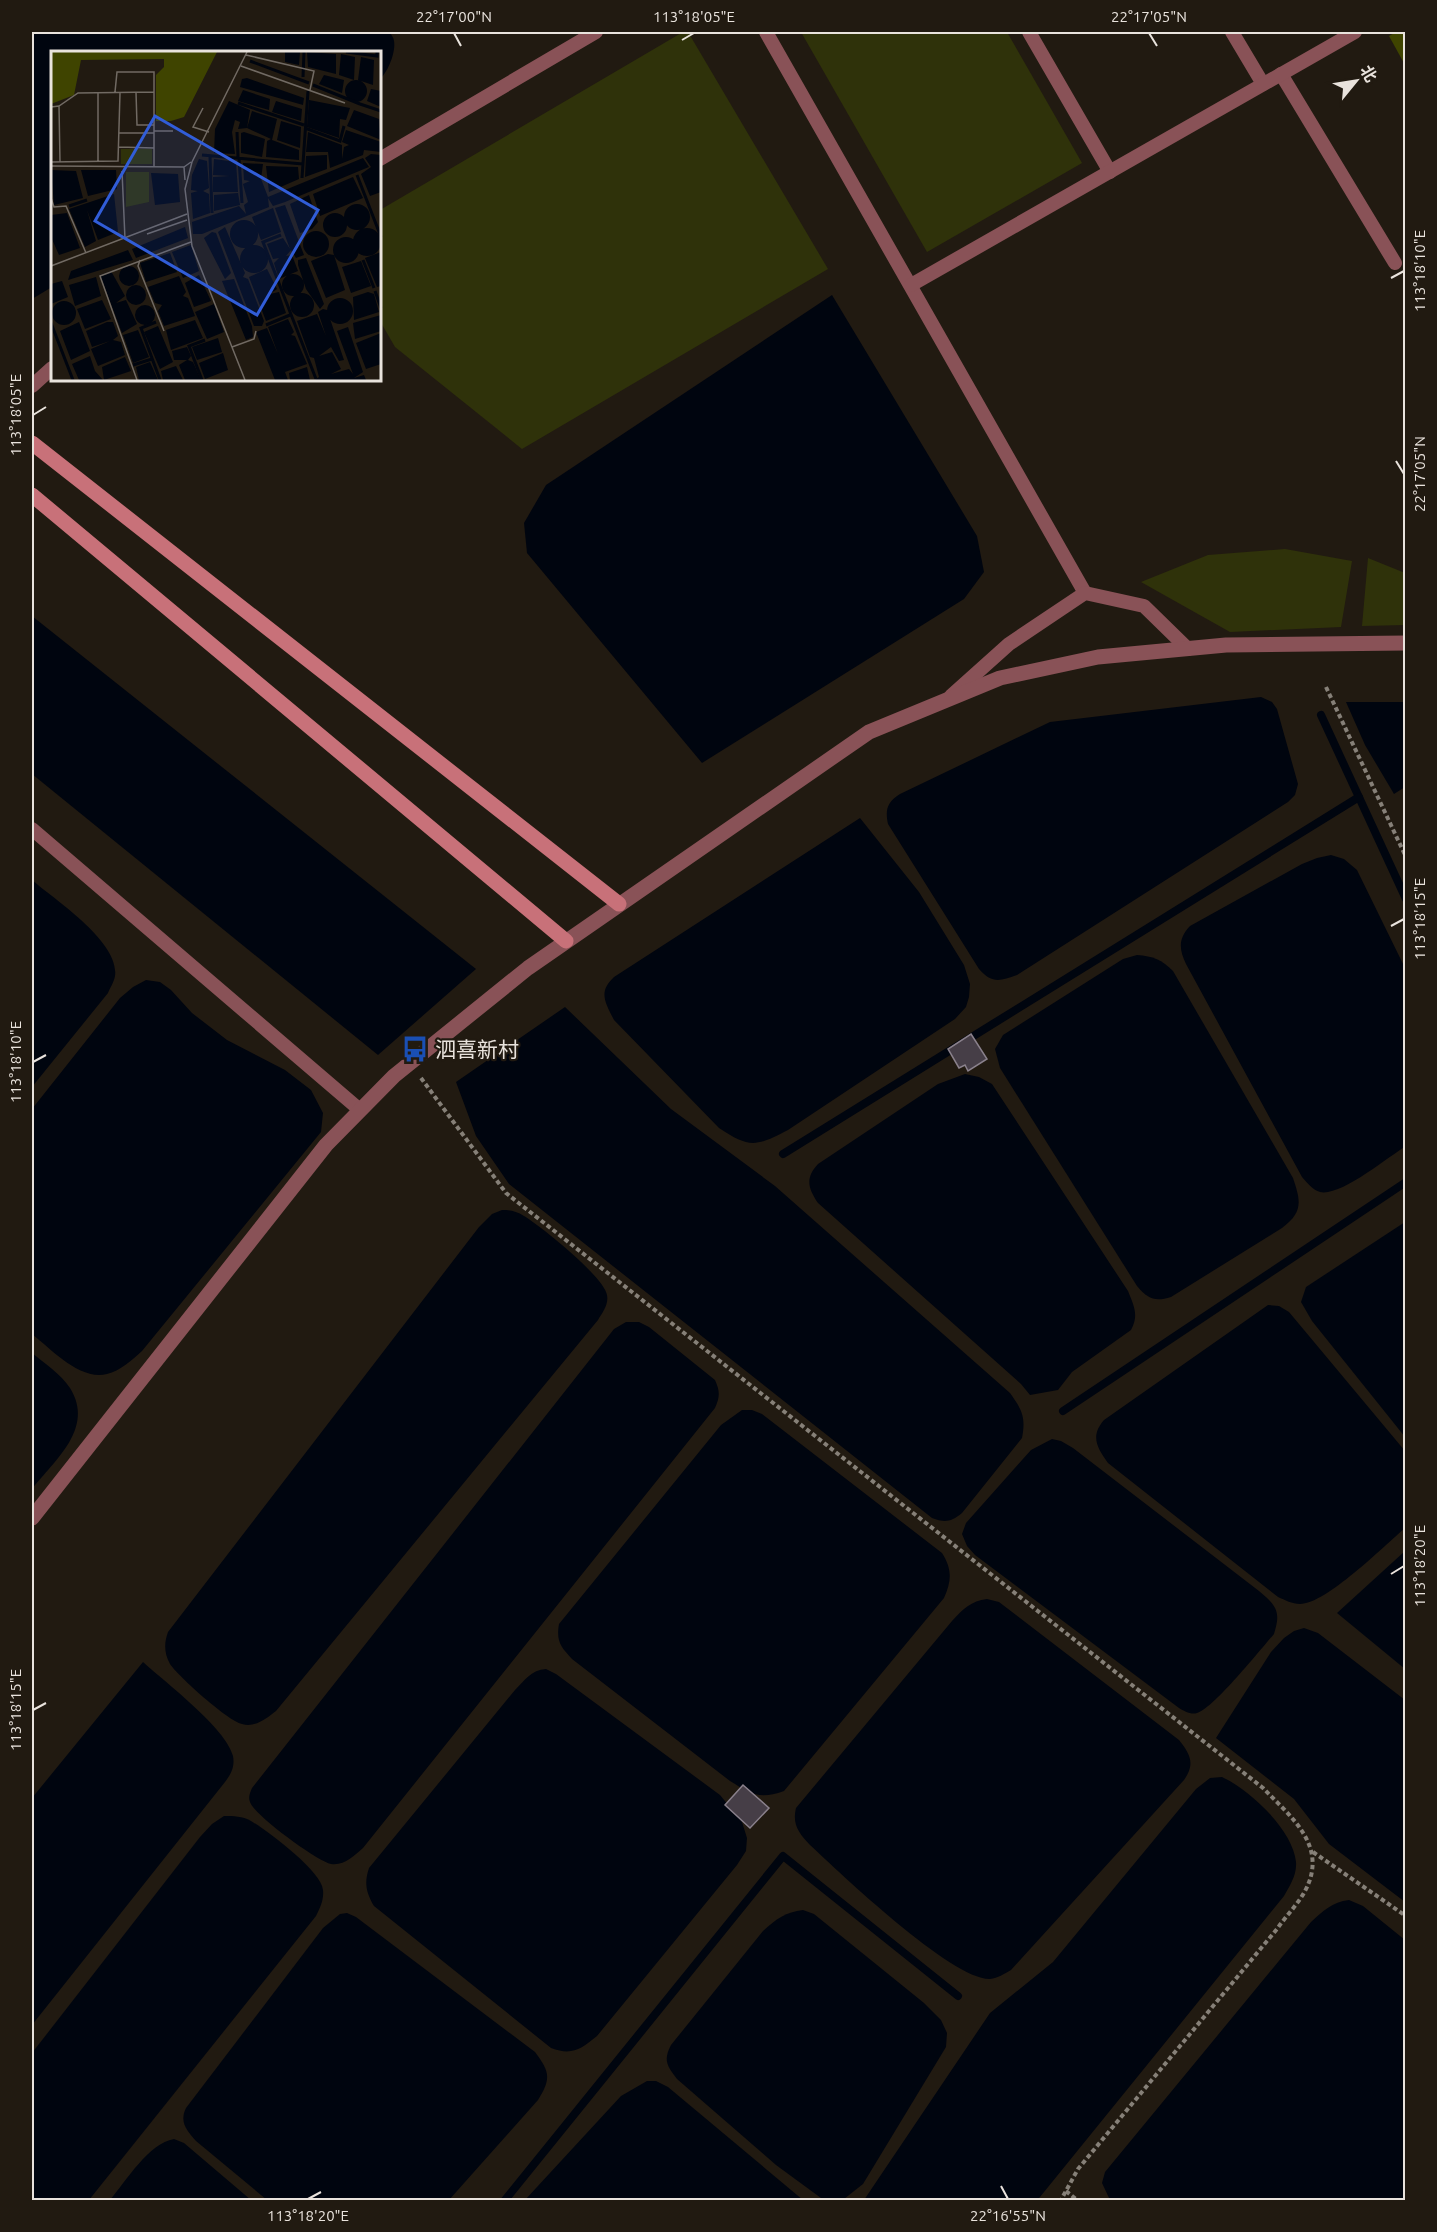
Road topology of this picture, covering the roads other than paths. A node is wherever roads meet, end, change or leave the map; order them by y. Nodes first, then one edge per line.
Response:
1 (596, 32) edge
2 (766, 32) edge
3 (1029, 32) edge
4 (1232, 32) edge
5 (1347, 34) edge
6 (1281, 74) junction
7 (1263, 84) junction
8 (381, 158) edge
9 (1110, 172) junction
10 (1395, 263) dead end
11 (911, 285) junction
12 (51, 369) edge
13 (32, 386) edge
14 (32, 443) edge
15 (32, 495) edge
16 (1085, 593) junction
17 (1406, 643) edge
18 (1188, 649) junction
19 (946, 700) junction
20 (32, 829) edge
21 (620, 904) junction
22 (566, 941) junction
23 (360, 1110) junction
24 (32, 1518) edge

1 - 8 lane
2 - 11 lane
3 - 9 lane
4 - 7 lane
5 - 6 lane
6 - 7 lane
6 - 10 lane
7 - 9 lane
9 - 11 lane
11 - 16 lane
12 - 13 lane
14 - 21 main road
15 - 22 main road
16 - 18 lane
16 - 19 lane
17 - 18 street
18 - 19 street
19 - 21 street
20 - 23 lane
21 - 22 street
22 - 23 street
23 - 24 street

